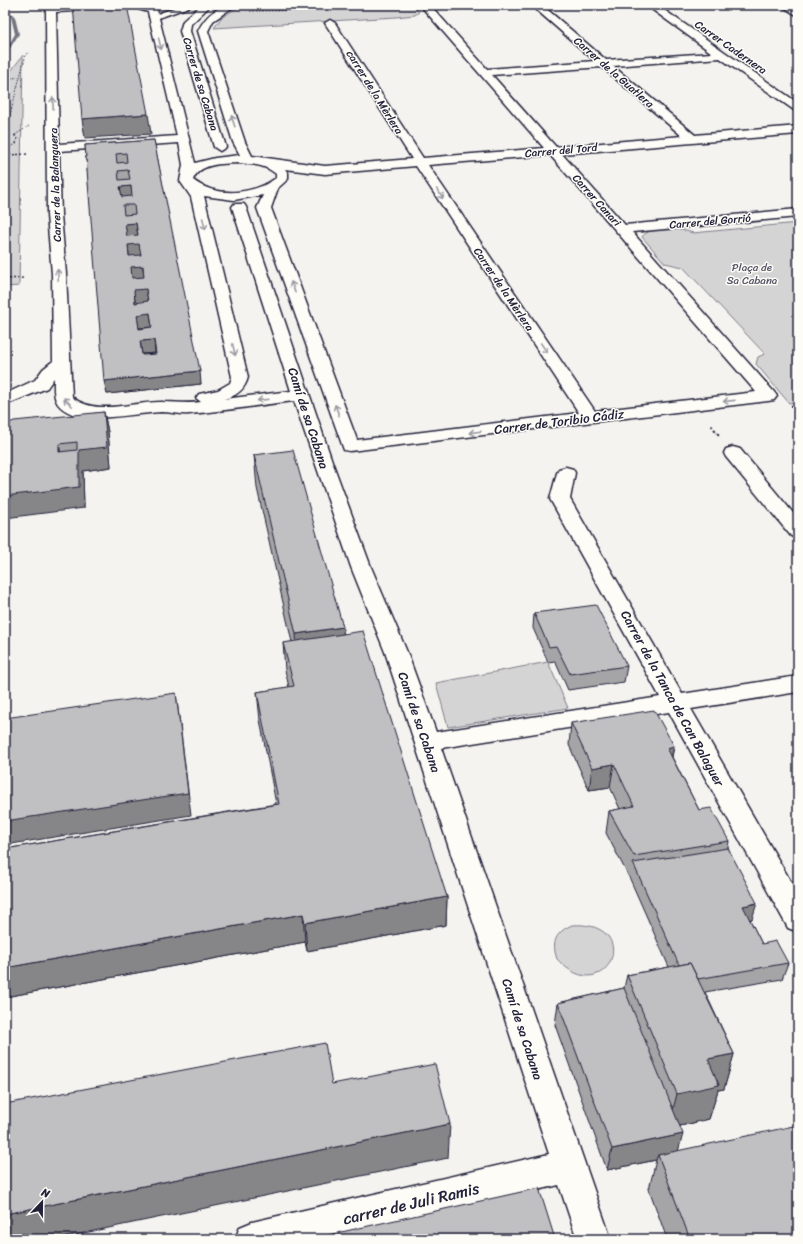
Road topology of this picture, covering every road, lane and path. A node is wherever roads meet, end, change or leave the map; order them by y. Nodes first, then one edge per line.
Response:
1 (190, 5) edge
2 (206, 5) edge
3 (231, 5) edge
4 (425, 5) edge
5 (536, 5) edge
6 (651, 5) edge
7 (785, 5) edge
8 (370, 7) dead end
9 (340, 8) dead end
10 (319, 10) dead end
11 (218, 13) junction
12 (798, 13) edge
13 (153, 17) junction
14 (330, 23) dead end
15 (33, 51) dead end
16 (721, 55) junction
17 (604, 64) junction
18 (485, 72) junction
19 (20, 77) junction
20 (5, 79) edge
21 (798, 108) edge
22 (798, 130) edge
23 (5, 136) edge
24 (184, 139) junction
25 (692, 139) junction
26 (220, 147) junction
27 (54, 148) junction
28 (552, 150) junction
29 (9, 155) dead end
30 (250, 159) junction
31 (419, 162) junction
32 (267, 163) junction
33 (205, 164) junction
34 (325, 170) junction
35 (189, 181) junction
36 (274, 186) junction
37 (5, 198) edge
38 (245, 200) junction
39 (798, 213) edge
40 (623, 230) junction
41 (25, 278) dead end
42 (5, 279) edge
43 (62, 361) junction
44 (302, 395) junction
45 (768, 396) joint
46 (5, 400) edge
47 (694, 405) junction
48 (162, 407) junction
49 (118, 412) junction
50 (590, 417) junction
51 (64, 422) edge
52 (733, 453) joint
53 (566, 473) dead end
54 (798, 532) edge
55 (798, 684) edge
56 (676, 703) junction
57 (427, 742) junction
58 (798, 920) edge
59 (569, 1166) junction
60 (252, 1239) edge
61 (594, 1239) edge

1 - 13 lane
2 - 26 street, Carrer de sa Cabana
3 - 11 street
4 - 18 street, Carrer Canari
5 - 17 street, Carrer de la Guatlera
6 - 16 street, Carrer Cadernera
7 - 12 street
8 - 9 path
10 - 11 path
30 -> 11 street
13 -> 24 street
27 -> 13 street, Carrer de la Balanguera
14 - 31 street, carrer de la Mèrlera
15 - 19 path
16 - 17 street
16 - 21 street, Carrer Cadernera
17 - 18 street
17 - 25 street, Carrer de la Guatlera
18 - 28 street, Carrer Canari
19 - 20 path
19 - 23 path
22 - 25 street, Carrer del Tord
24 - 27 street
24 - 35 street
25 - 28 street, Carrer del Tord
26 - 30 street, Carrer de sa Cabana
26 - 33 street, Carrer de sa Cabana
43 -> 27 street, Carrer de la Balanguera
28 - 31 street, Carrer del Tord
28 - 40 street, Carrer Canari
29 - 37 path
30 - 32 street, Carrer del Tord
30 - 33 street
31 - 34 street, Carrer del Tord
31 -> 50 street, Carrer de la Mèrlera
32 - 34 street, Carrer del Tord
32 - 36 street
33 - 35 street
34 - 36 street, Carrer del Tord
35 - 38 street
35 -> 48 street
36 - 38 street, Carrer del Tord
50 -> 36 street, Carrer de Toribio Cádiz
38 - 44 street, Camí de sa Cabana
39 - 40 street, Carrer del Gorrió
40 - 45 street, Carrer Canari
41 - 42 path
43 - 46 street
49 -> 43 street, Carrer de la Balanguera
44 -> 48 street
44 - 57 street, Camí de sa Cabana
45 -> 47 street, Carrer de Toribio Cádiz
47 - 50 street, Carrer de Toribio Cádiz
47 - 52 path
48 - 49 street
49 - 51 street
52 - 54 street
53 - 56 street, Carrer de la Tanca de Can Balaguer
55 - 56 street
56 - 57 street
56 - 58 street, Carrer de la Tanca de Can Balaguer
57 - 59 street, Camí de sa Cabana
59 - 60 street, carrer de Juli Ramis
59 - 61 street, Camí de sa Cabana

